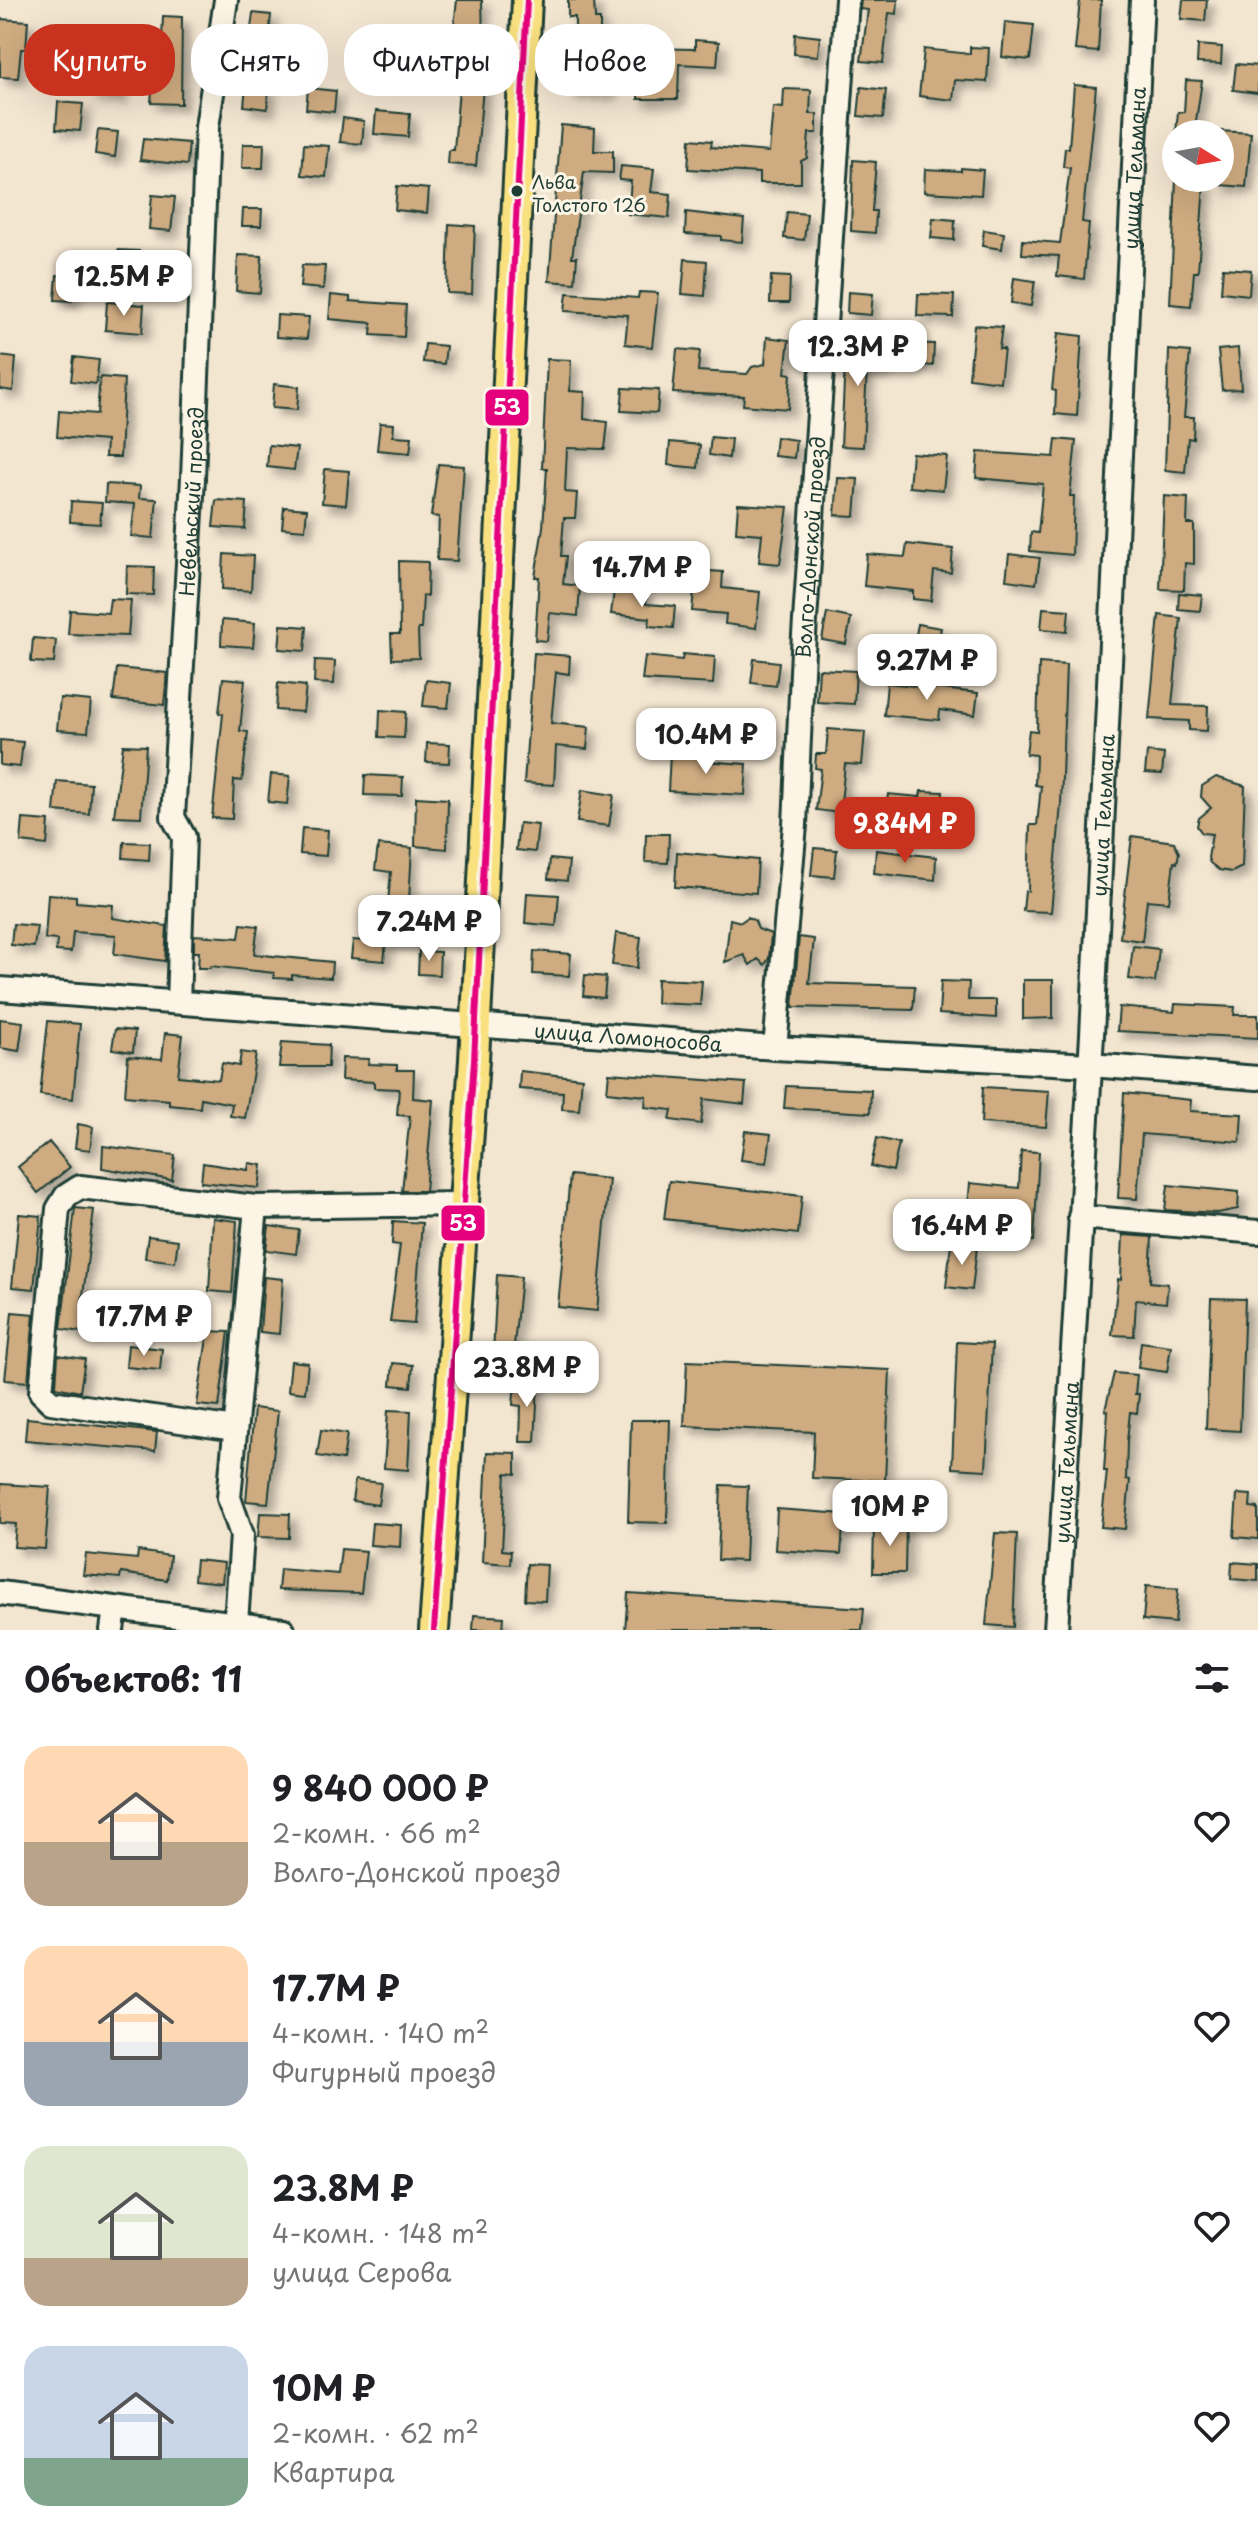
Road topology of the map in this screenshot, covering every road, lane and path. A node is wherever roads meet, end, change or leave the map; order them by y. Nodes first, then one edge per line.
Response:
1 (226, 0) edge
2 (527, 0) edge
3 (847, 0) edge
4 (1142, 0) edge
5 (0, 989) edge
6 (178, 1002) junction
7 (476, 1024) junction
8 (775, 1048) junction
9 (1090, 1065) junction
10 (1258, 1078) edge
11 (463, 1204) junction
12 (256, 1207) junction
13 (1080, 1217) junction
14 (1258, 1232) edge
15 (235, 1429) junction
16 (0, 1593) edge
17 (114, 1619) edge
18 (236, 1623) junction
19 (271, 1629) edge
20 (434, 1630) edge
21 (1056, 1630) edge

1 - 6 street, Невельский проезд
2 - 7 main road
3 - 8 street, Волго-Донской проезд
4 - 9 street, улица Тельмана
5 - 6 street, улица Ломоносова
6 - 7 street, улица Ломоносова
7 - 8 street, улица Ломоносова
7 - 11 main road
8 - 9 street, улица Ломоносова
9 - 10 street, улица Ломоносова
9 - 13 street, улица Тельмана
11 - 12 street
11 - 20 main road
12 - 15 street
12 - 15 street
13 - 14 street
13 - 21 street, улица Тельмана
15 - 18 street
16 - 17 street
17 - 18 street
18 - 19 street

